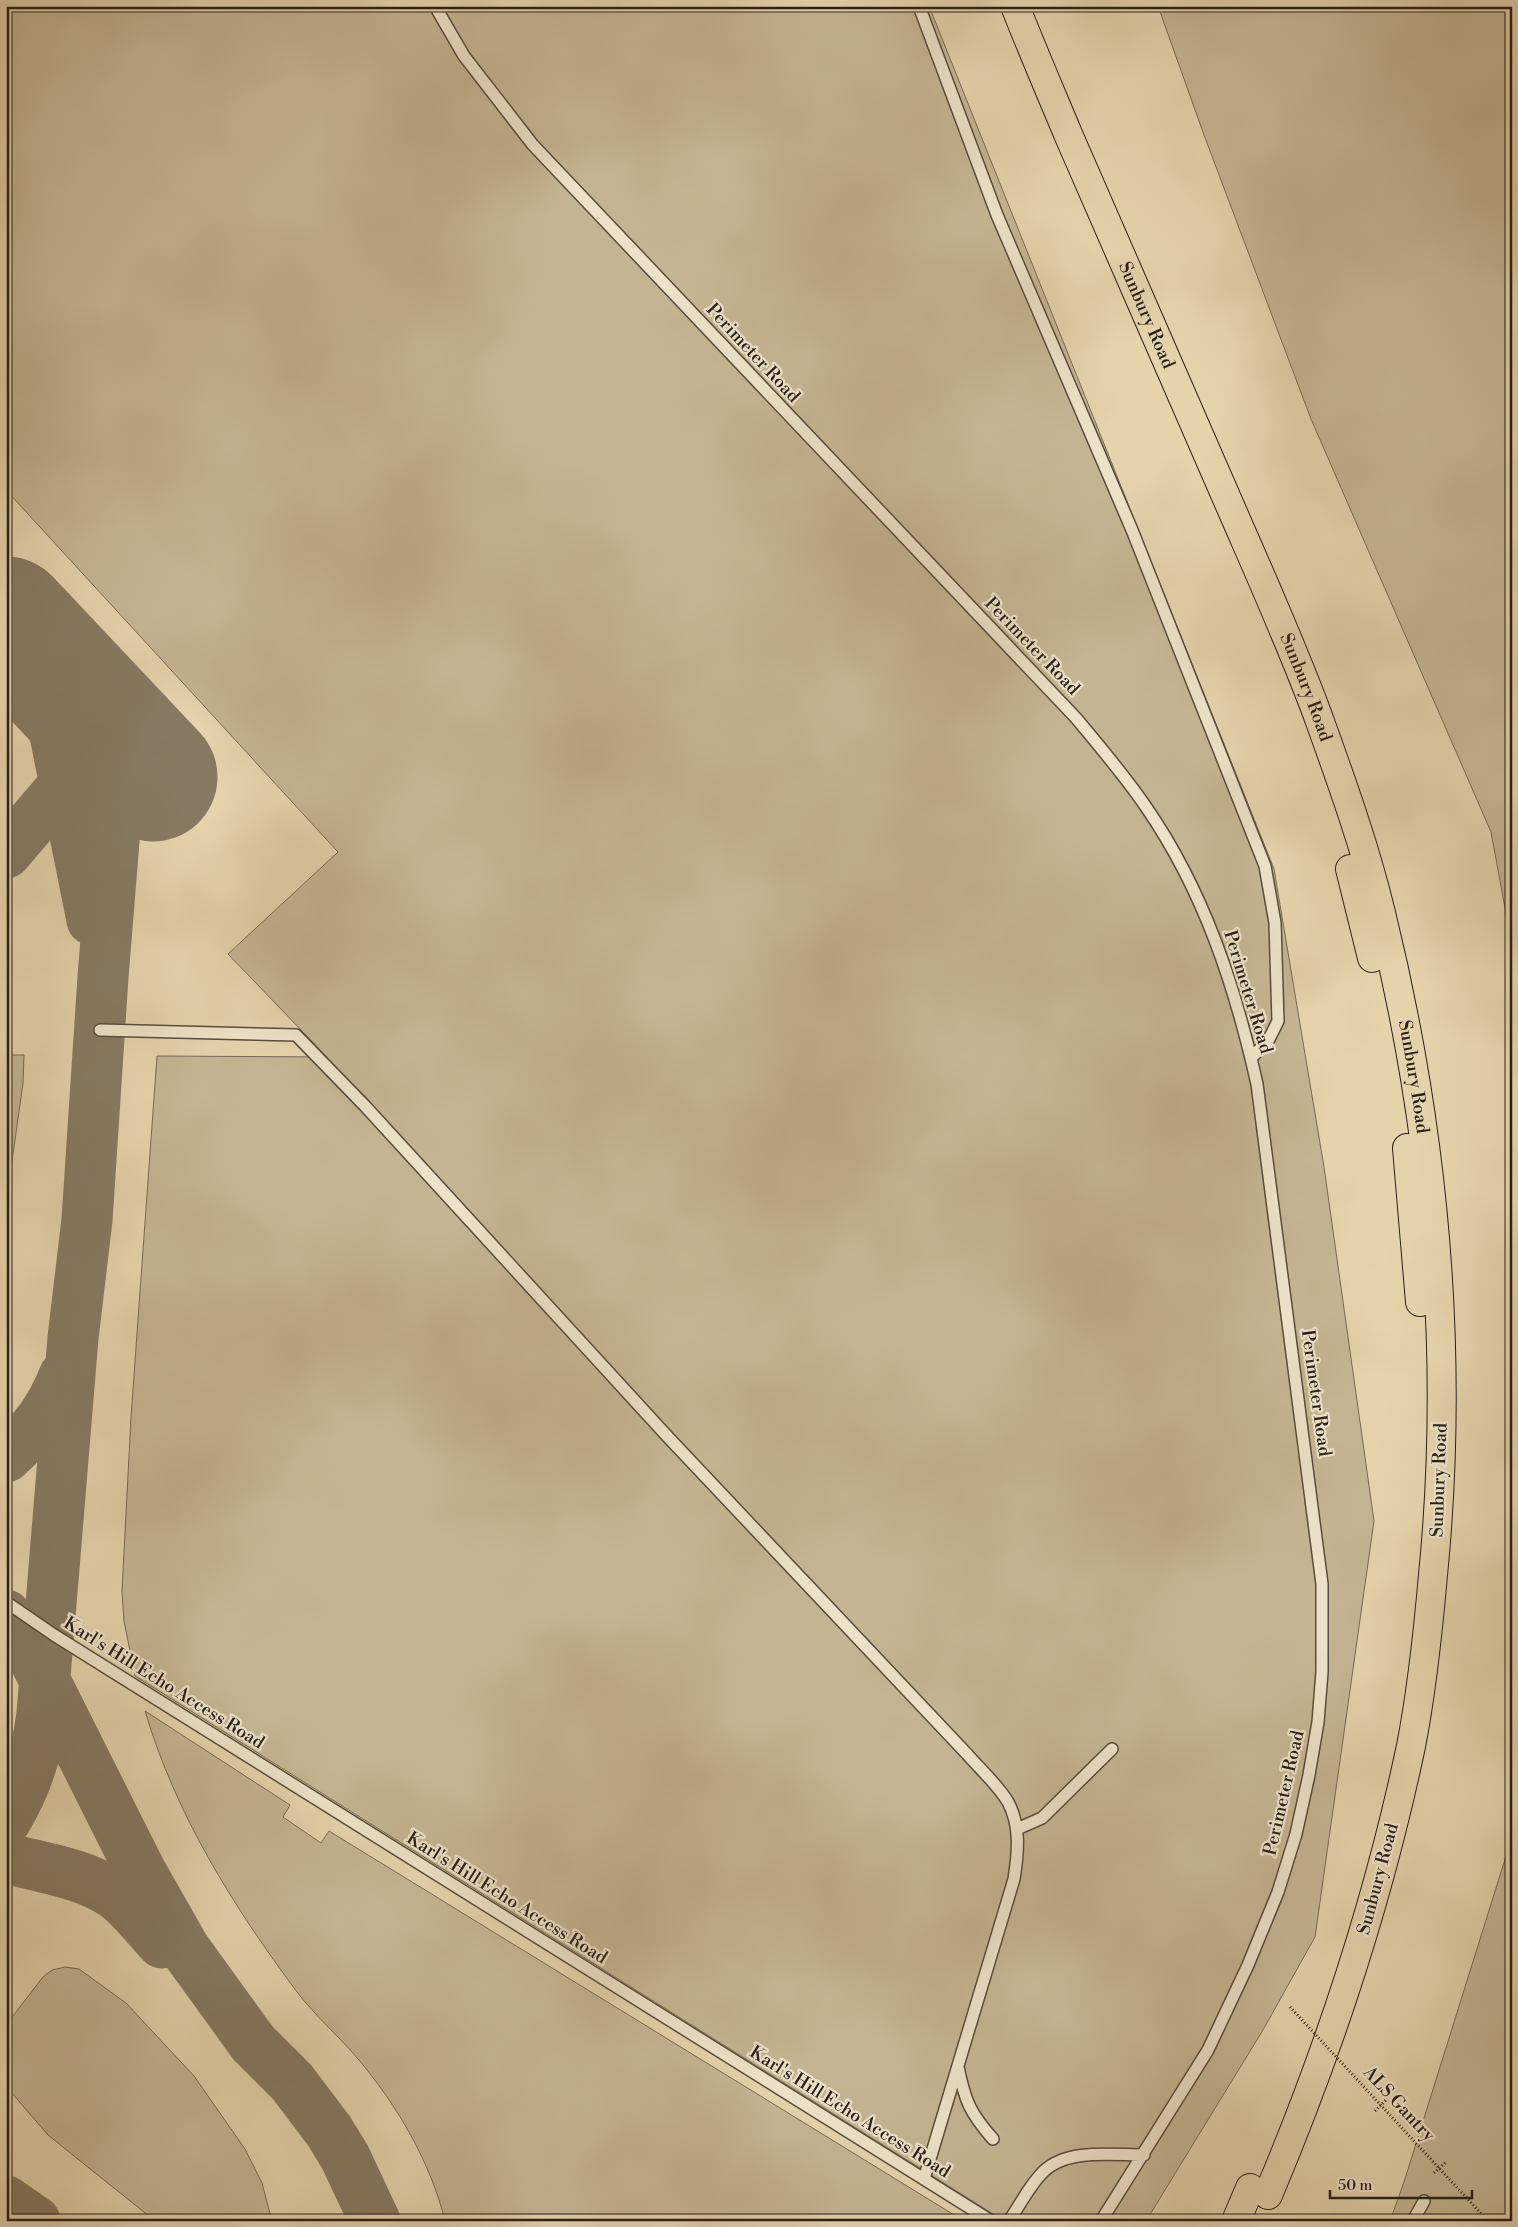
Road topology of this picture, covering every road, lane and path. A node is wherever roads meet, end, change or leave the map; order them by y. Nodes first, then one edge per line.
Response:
1 (435, 6) edge
2 (919, 6) edge
3 (998, 6) edge
4 (1015, 6) edge
5 (100, 1030) dead end
6 (1251, 1058) junction
7 (6, 1602) edge
8 (1112, 1750) dead end
9 (1017, 1829) junction
10 (1290, 2007) dead end
11 (958, 2065) junction
12 (1387, 2099) dead end
13 (1381, 2105) junction
14 (1375, 2111) dead end
15 (993, 2139) dead end
16 (1144, 2155) junction
17 (1446, 2162) dead end
18 (1440, 2168) junction
19 (1434, 2174) dead end
20 (924, 2179) junction
21 (1259, 2192) junction
22 (1424, 2201) dead end
23 (991, 2221) edge
24 (1009, 2221) edge
25 (1101, 2221) edge
26 (1236, 2221) edge
27 (1257, 2221) edge
28 (1412, 2221) edge
29 (1488, 2221) edge

1 - 6 lane, Perimeter Road
2 - 6 lane
3 - 21 main road, Sunbury Road
4 - 21 main road, Sunbury Road
5 - 9 lane
6 - 16 lane, Perimeter Road
7 - 20 lane, Karl's Hill Echo Access Road
8 - 9 lane
9 - 11 lane
10 - 13 path, ALS Gantry, bridge
11 - 15 lane
11 - 20 lane
12 - 13 path
13 - 14 path
13 - 18 path, ALS Gantry, bridge
16 - 24 lane
16 - 25 lane, Perimeter Road
17 - 18 path
18 - 19 path, bridge
18 - 29 path, ALS Gantry, bridge
20 - 23 lane, Karl's Hill Echo Access Road
21 - 26 main road
21 - 27 main road
22 - 28 lane

